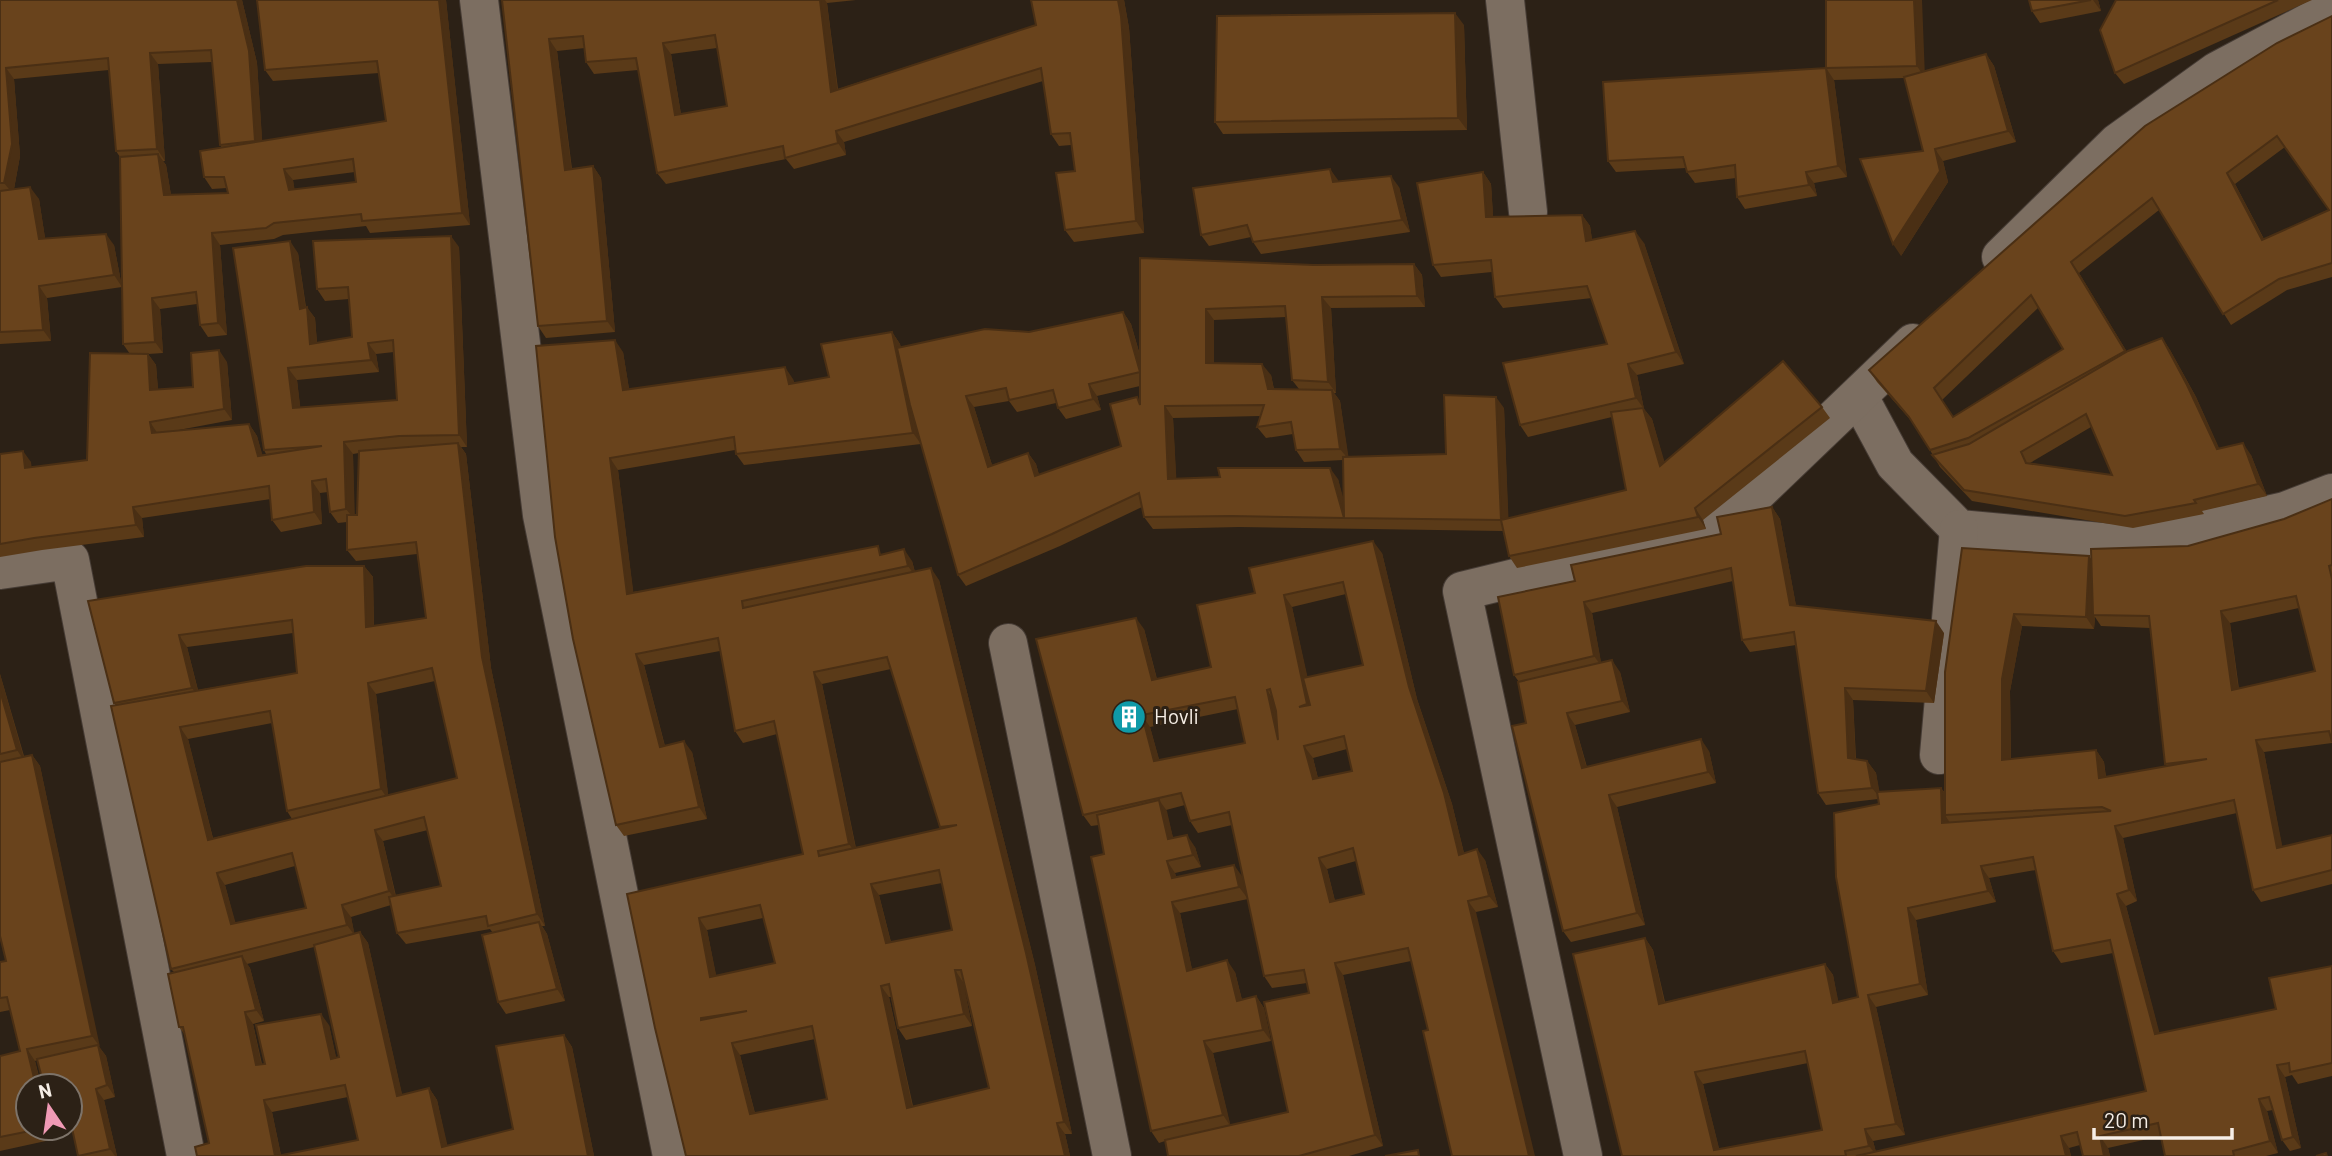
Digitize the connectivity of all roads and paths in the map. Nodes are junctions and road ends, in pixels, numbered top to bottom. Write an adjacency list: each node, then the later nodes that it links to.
1 (479, 0): 14 (street)
2 (1505, 0): 4 (street)
3 (2332, 10): 5 (street)
4 (1528, 212)
5 (1978, 280)
6 (1938, 319): 7 (street)
7 (1859, 397): 9 (street); 16 (street)
8 (2332, 493): 9 (street)
9 (1959, 529): 12 (street)
10 (0, 570): 13 (street)
11 (1008, 643): 15 (street)
12 (1938, 755)
13 (186, 1156)
14 (672, 1156)
15 (1112, 1156)
16 (1583, 1156)

